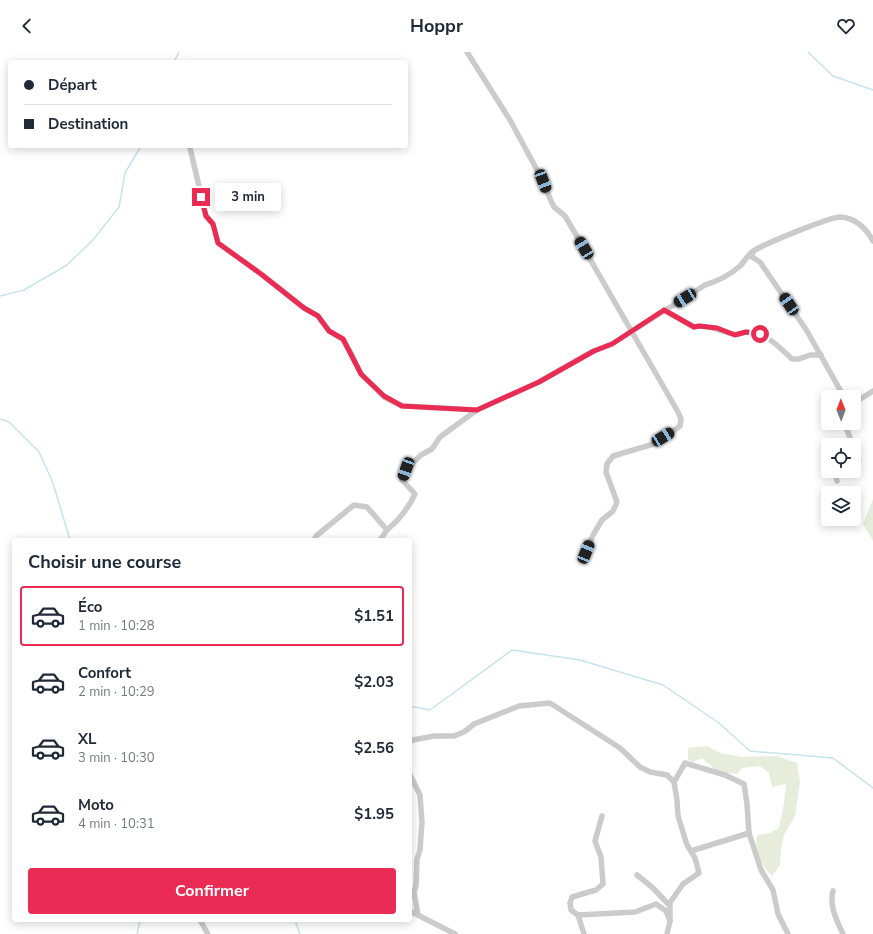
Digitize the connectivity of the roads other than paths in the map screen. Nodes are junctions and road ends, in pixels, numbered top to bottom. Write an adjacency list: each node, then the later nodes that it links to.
1 (467, 52): 6 (street)
2 (190, 148): 11 (street)
3 (873, 241): 4 (street)
4 (753, 252): 5 (street); 7 (street)
5 (664, 310): 6 (street); 7 (street)
6 (631, 330): 11 (street); 17 (street)
7 (821, 355): 8 (street)
8 (840, 390)
9 (873, 391): 10 (street)
10 (861, 399)
11 (477, 410): 14 (street)
12 (836, 478): 13 (street)
13 (837, 481)
14 (387, 530): 15 (street); 16 (street)
15 (315, 538)
16 (381, 538)
17 (586, 552)
18 (412, 741): 20 (street)
19 (412, 779): 28 (street)
20 (674, 782): 22 (street); 23 (street)
21 (602, 816): 29 (street)
22 (749, 833): 23 (street); 36 (street)
23 (691, 851): 26 (street)
24 (637, 875): 26 (street)
25 (833, 891): 37 (street)
26 (669, 904): 30 (street)
27 (412, 912): 28 (street)
28 (418, 915): 33 (street)
29 (578, 915): 30 (street); 34 (street)
30 (670, 921): 35 (street)
31 (201, 922): 32 (street)
32 (208, 934)
33 (455, 934)
34 (584, 934)
35 (667, 934)
36 (788, 934)
37 (843, 934)

